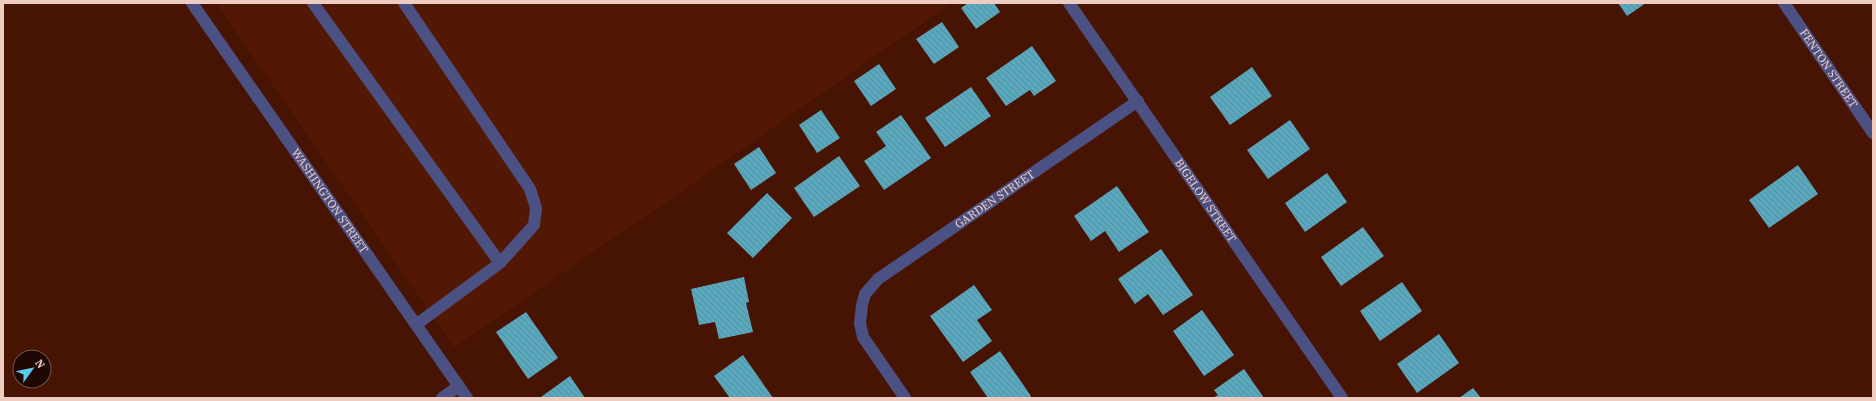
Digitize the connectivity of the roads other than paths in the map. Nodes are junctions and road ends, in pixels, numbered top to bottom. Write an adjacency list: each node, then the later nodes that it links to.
1 (192, 3): 9 (street, WASHINGTON STREET)
2 (313, 3): 8 (street)
3 (404, 3): 8 (street)
4 (1069, 3): 6 (street, BIGELOW STREET)
5 (1784, 3): 7 (street, FENTON STREET)
6 (1138, 101): 13 (street, GARDEN STREET); 14 (street, BIGELOW STREET)
7 (1873, 133)
8 (500, 263): 9 (street)
9 (417, 324): 10 (street, WASHINGTON STREET)
10 (459, 386): 11 (street); 12 (street, WASHINGTON STREET)
11 (442, 398)
12 (467, 398)
13 (905, 398)
14 (1342, 398)

